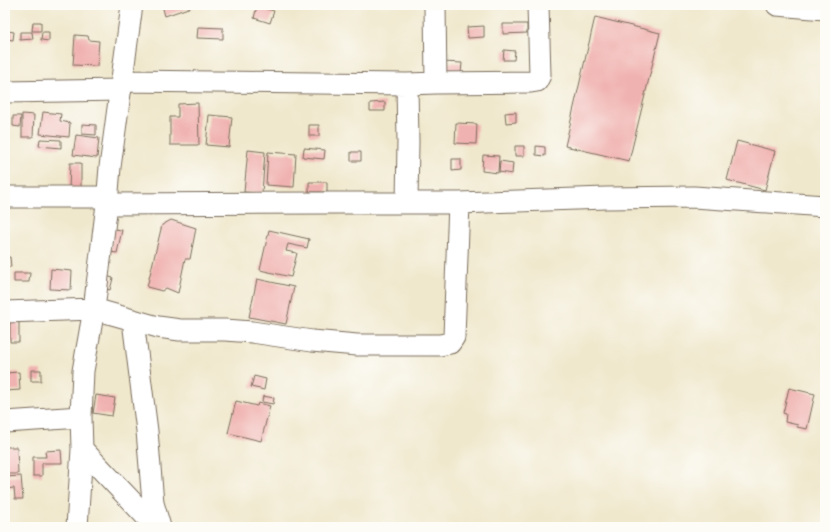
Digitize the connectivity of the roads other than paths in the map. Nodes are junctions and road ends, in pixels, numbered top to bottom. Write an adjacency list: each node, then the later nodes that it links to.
1 (132, 5): 8 (street)
2 (435, 5): 6 (street)
3 (538, 5): 6 (street)
4 (777, 5): 5 (street)
5 (825, 9)
6 (436, 83): 7 (street)
7 (407, 84): 8 (street); 12 (street)
8 (121, 86): 9 (street); 11 (street)
9 (5, 92)
10 (5, 197): 11 (street)
11 (107, 201): 12 (street); 15 (street)
12 (407, 203): 13 (street)
13 (460, 203): 14 (street); 17 (street)
14 (825, 206)
15 (94, 309): 16 (street); 17 (street); 18 (street)
16 (5, 312)
17 (133, 321): 23 (street)
18 (81, 416): 19 (street); 20 (street)
19 (5, 422)
20 (82, 449): 21 (street); 22 (street)
21 (77, 527)
22 (156, 527)
23 (160, 527)

